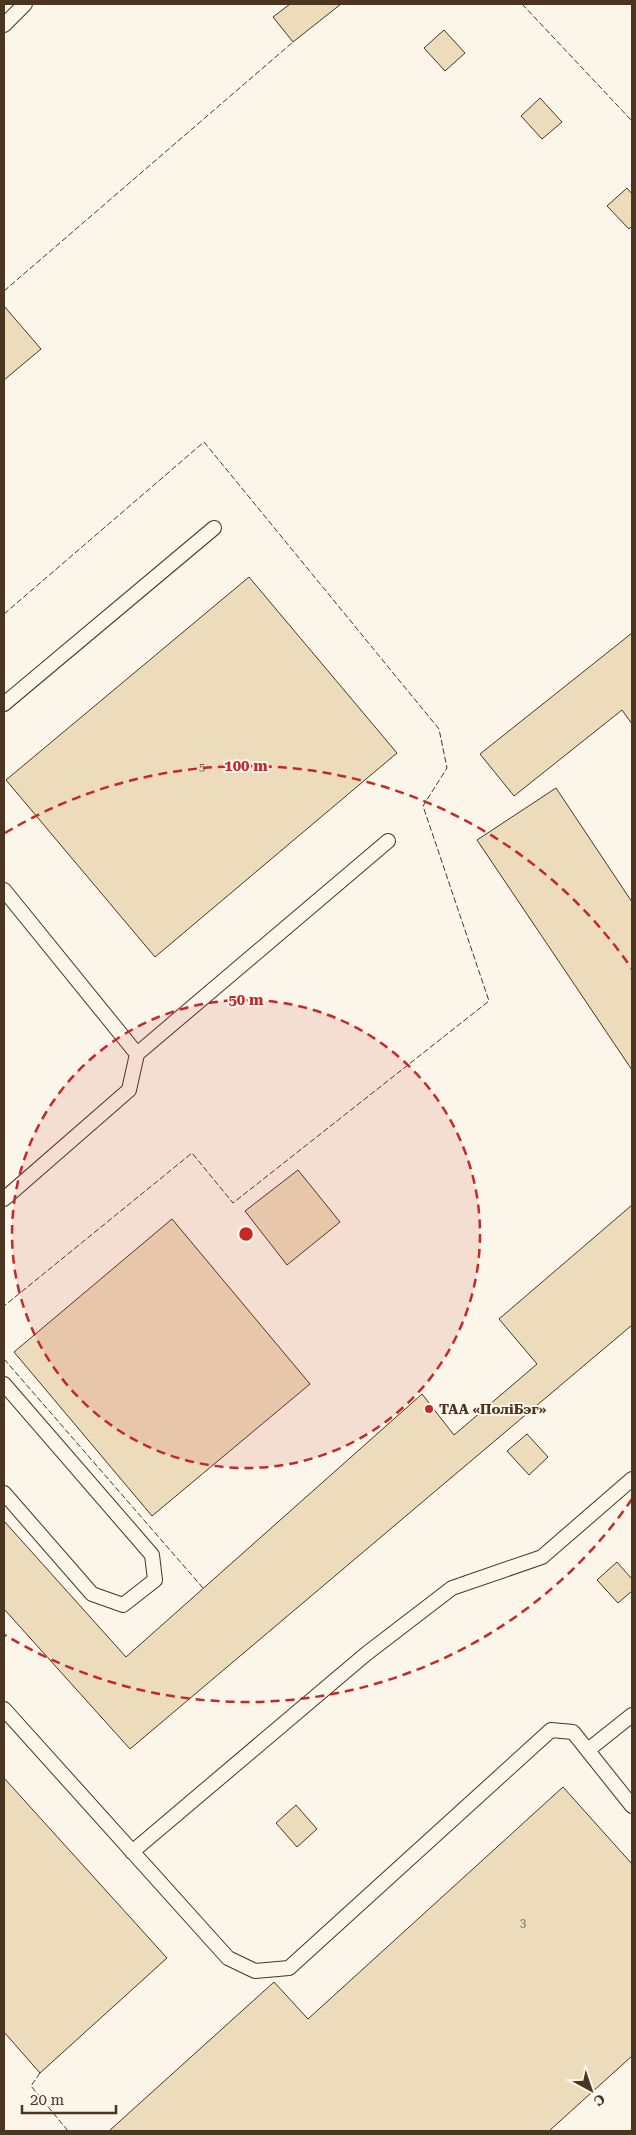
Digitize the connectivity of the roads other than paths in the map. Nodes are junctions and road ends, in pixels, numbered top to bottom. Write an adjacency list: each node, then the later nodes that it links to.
1 (25, 4): 2 (lane)
2 (4, 25)
3 (214, 528): 4 (lane)
4 (4, 704)
5 (388, 841): 7 (lane)
6 (4, 890): 7 (lane)
7 (137, 1054): 8 (lane)
8 (4, 1199)
9 (4, 1384): 11 (lane)
10 (632, 1479): 16 (lane)
11 (4, 1493)
12 (4, 1709): 16 (lane)
13 (632, 1715): 14 (lane)
14 (588, 1750): 15 (lane); 16 (lane)
15 (632, 1806)
16 (132, 1852)

